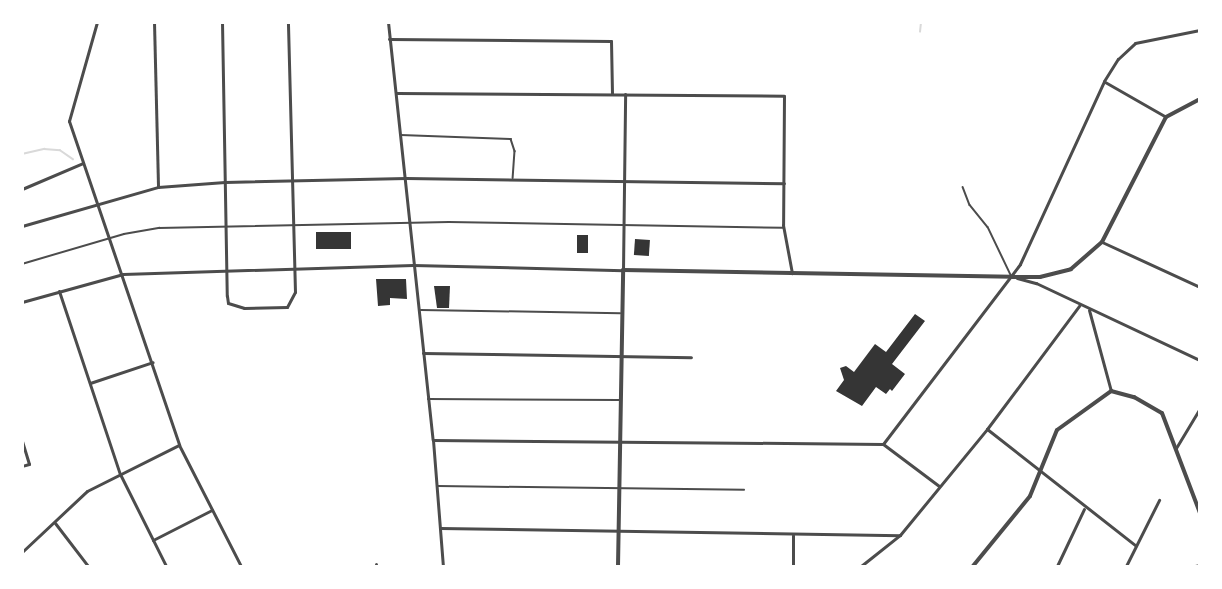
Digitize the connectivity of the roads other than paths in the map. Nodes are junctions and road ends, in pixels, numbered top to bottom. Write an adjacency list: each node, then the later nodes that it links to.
1 (97, 22): 15 (street)
2 (154, 22): 22 (street)
3 (222, 22): 19 (street)
4 (288, 22): 20 (street)
5 (387, 22): 7 (street)
6 (1200, 30): 8 (street)
7 (389, 39): 9 (street); 10 (street)
8 (1104, 81): 13 (street); 41 (street)
9 (397, 93): 10 (street); 14 (street)
10 (612, 93): 11 (street)
11 (625, 94): 18 (street); 21 (street)
12 (1200, 99): 13 (street)
13 (1166, 117): 33 (street)
14 (401, 135): 16 (street); 17 (lane)
15 (83, 163): 24 (street); 25 (street)
16 (406, 178): 17 (street); 20 (street); 26 (street)
17 (513, 179): 18 (street)
18 (623, 180): 21 (street); 30 (street)
19 (225, 182): 20 (street); 22 (street); 29 (street)
20 (293, 182): 27 (street)
21 (784, 183): 31 (street)
22 (159, 187): 25 (street)
23 (963, 187): 41 (lane)
24 (22, 189)
25 (99, 203): 28 (street); 32 (street)
26 (410, 223): 27 (lane); 30 (lane); 35 (street)
27 (292, 225): 29 (lane); 36 (street)
28 (22, 226)
29 (225, 226): 32 (lane); 37 (street)
30 (623, 226): 31 (lane); 38 (street)
31 (784, 228): 40 (street)
32 (111, 237): 34 (lane); 39 (street)
33 (1102, 242): 41 (street); 42 (street)
34 (22, 264)
35 (413, 265): 36 (street); 38 (street); 46 (street)
36 (292, 268): 37 (street); 37 (street)
37 (226, 270): 39 (street)
38 (623, 270): 40 (street); 48 (street)
39 (123, 274): 43 (street); 53 (street)
40 (793, 275): 41 (street)
41 (1012, 277): 45 (street); 63 (street)
42 (1200, 287)
43 (59, 291): 44 (street); 54 (street)
44 (22, 302)
45 (1079, 306): 47 (street); 59 (street)
46 (418, 310): 48 (lane); 49 (street)
47 (1089, 310): 52 (street); 55 (street)
48 (621, 313): 50 (street)
49 (423, 353): 50 (street); 56 (street)
50 (621, 356): 51 (street); 57 (street)
51 (691, 357)
52 (1200, 360)
53 (153, 362): 54 (street); 64 (street)
54 (90, 383): 68 (street)
55 (1111, 392): 65 (street); 67 (street)
56 (428, 399): 57 (lane); 60 (street)
57 (620, 400): 62 (street)
58 (1200, 408): 65 (street)
59 (987, 429): 67 (street); 70 (street)
60 (433, 440): 62 (street); 69 (street)
61 (22, 441): 66 (street)
62 (619, 443): 63 (street); 71 (street)
63 (883, 444): 70 (street)
64 (179, 445): 68 (street); 75 (street)
65 (1175, 450): 76 (street)
66 (22, 466)
67 (1043, 470): 74 (street); 93 (street)
68 (120, 474): 77 (street); 82 (street)
69 (437, 486): 71 (lane); 78 (street)
70 (939, 486): 81 (street)
71 (619, 488): 72 (lane); 79 (street)
72 (744, 490)
73 (1159, 500): 83 (street)
74 (1084, 509): 83 (street); 94 (street)
75 (212, 510): 82 (street); 88 (street)
76 (1200, 513)
77 (55, 523): 84 (street); 86 (street)
78 (440, 528): 79 (street); 89 (street)
79 (619, 532): 80 (street); 90 (street)
80 (793, 535): 81 (street); 91 (street)
81 (900, 535): 92 (street)
82 (153, 540): 87 (street)
83 (1136, 546): 95 (street)
84 (22, 552)
85 (1200, 565): 96 (street)
86 (88, 567)
87 (166, 567)
88 (241, 567)
89 (443, 567)
90 (618, 567)
91 (793, 567)
92 (861, 567)
93 (973, 567)
94 (1057, 567)
95 (1126, 567)
96 (1195, 567)

